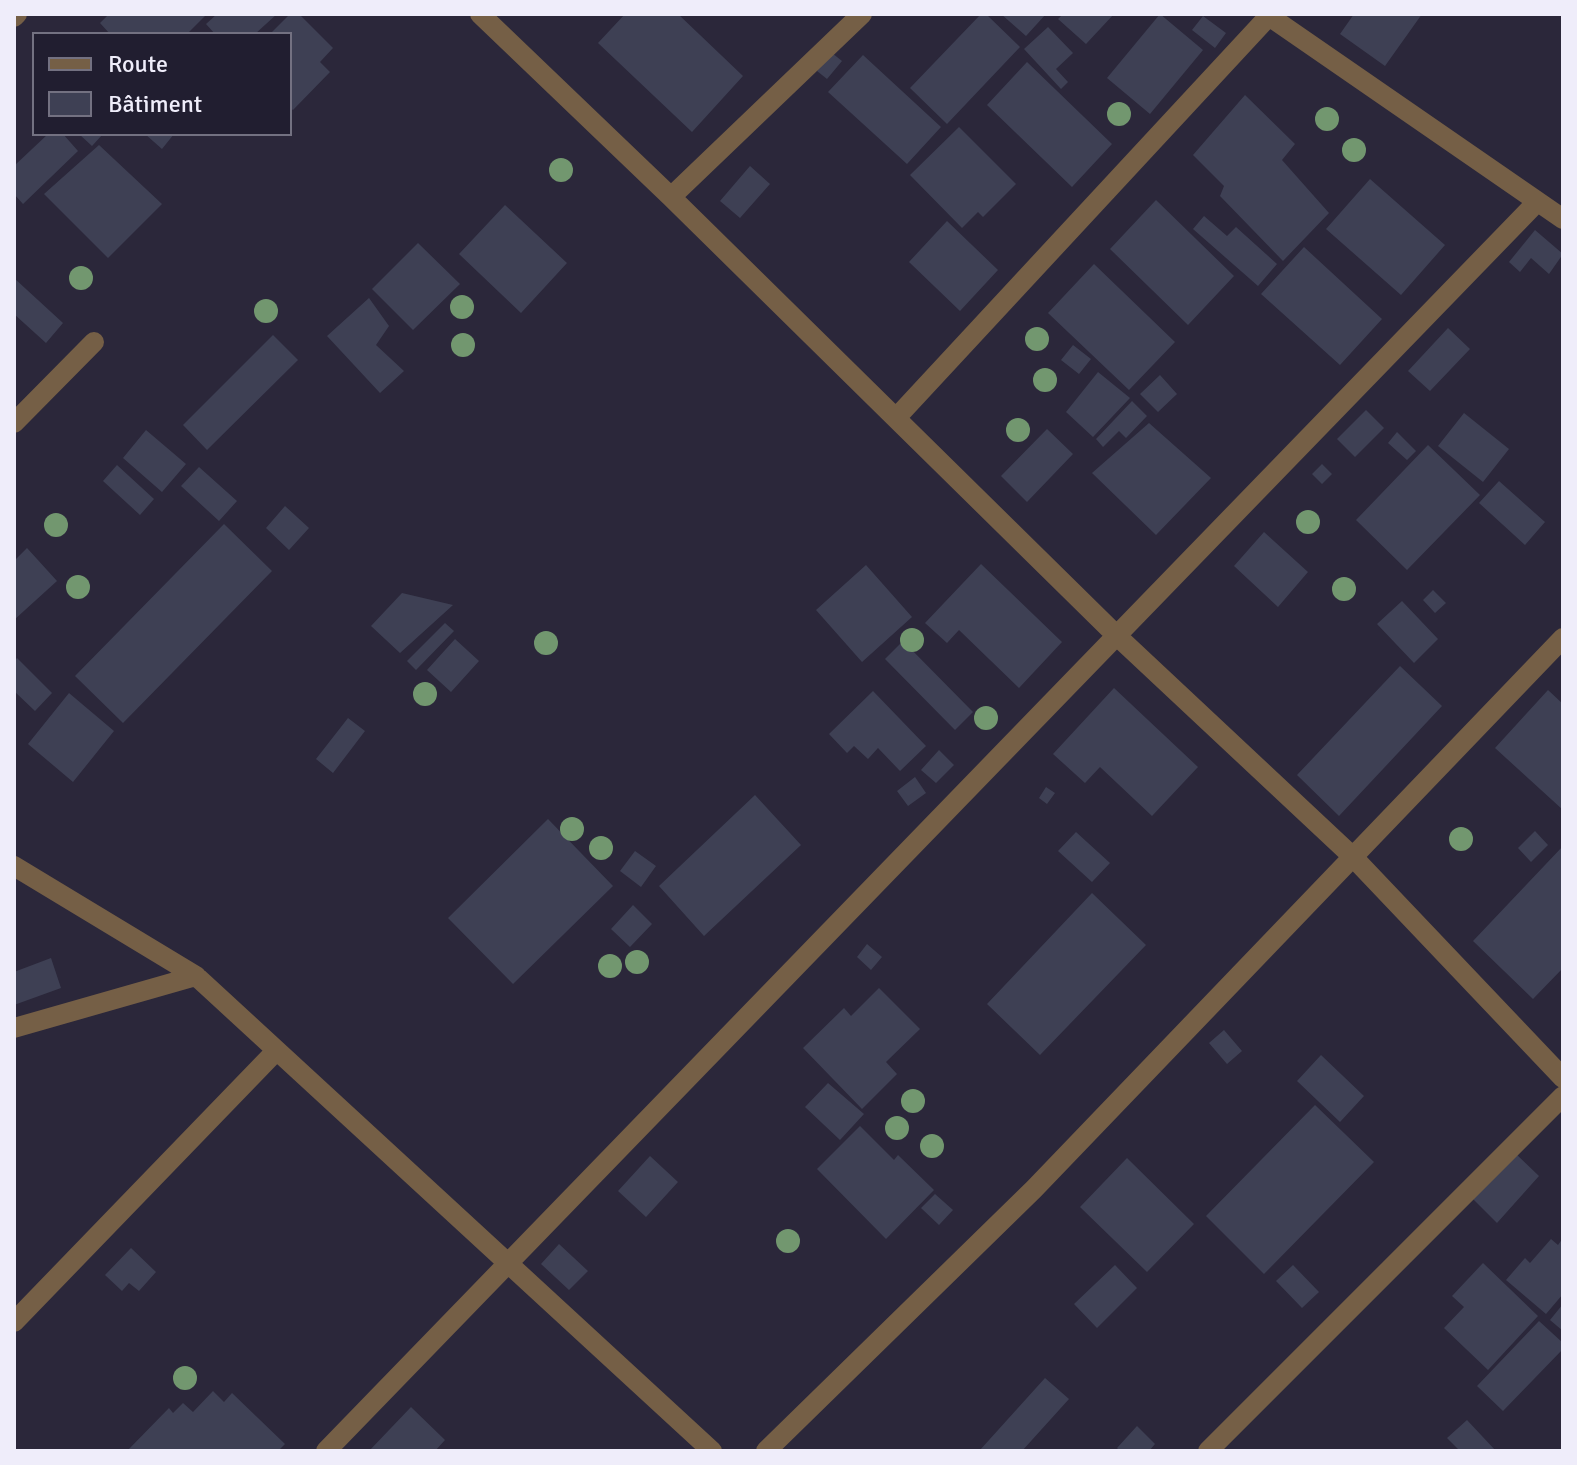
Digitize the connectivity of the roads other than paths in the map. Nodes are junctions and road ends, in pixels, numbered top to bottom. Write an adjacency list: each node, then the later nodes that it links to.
1 (480, 14): 4 (street)
2 (862, 14): 4 (street)
3 (1267, 15): 5 (street); 8 (street)
4 (671, 197): 8 (street)
5 (1537, 202): 6 (street); 10 (street)
6 (1563, 219)
7 (94, 342): 9 (street)
8 (896, 418): 10 (street)
9 (14, 423)
10 (1116, 635): 12 (street); 19 (street)
11 (1563, 638): 12 (street)
12 (1352, 856): 17 (street); 23 (street)
13 (14, 866): 14 (street)
14 (196, 976): 15 (street); 16 (street)
15 (14, 1028)
16 (276, 1051): 19 (street); 20 (street)
17 (1563, 1078)
18 (1563, 1096): 24 (street)
19 (507, 1264): 21 (street); 22 (street)
20 (14, 1322)
21 (326, 1451)
22 (712, 1451)
23 (766, 1451)
24 (1208, 1451)

